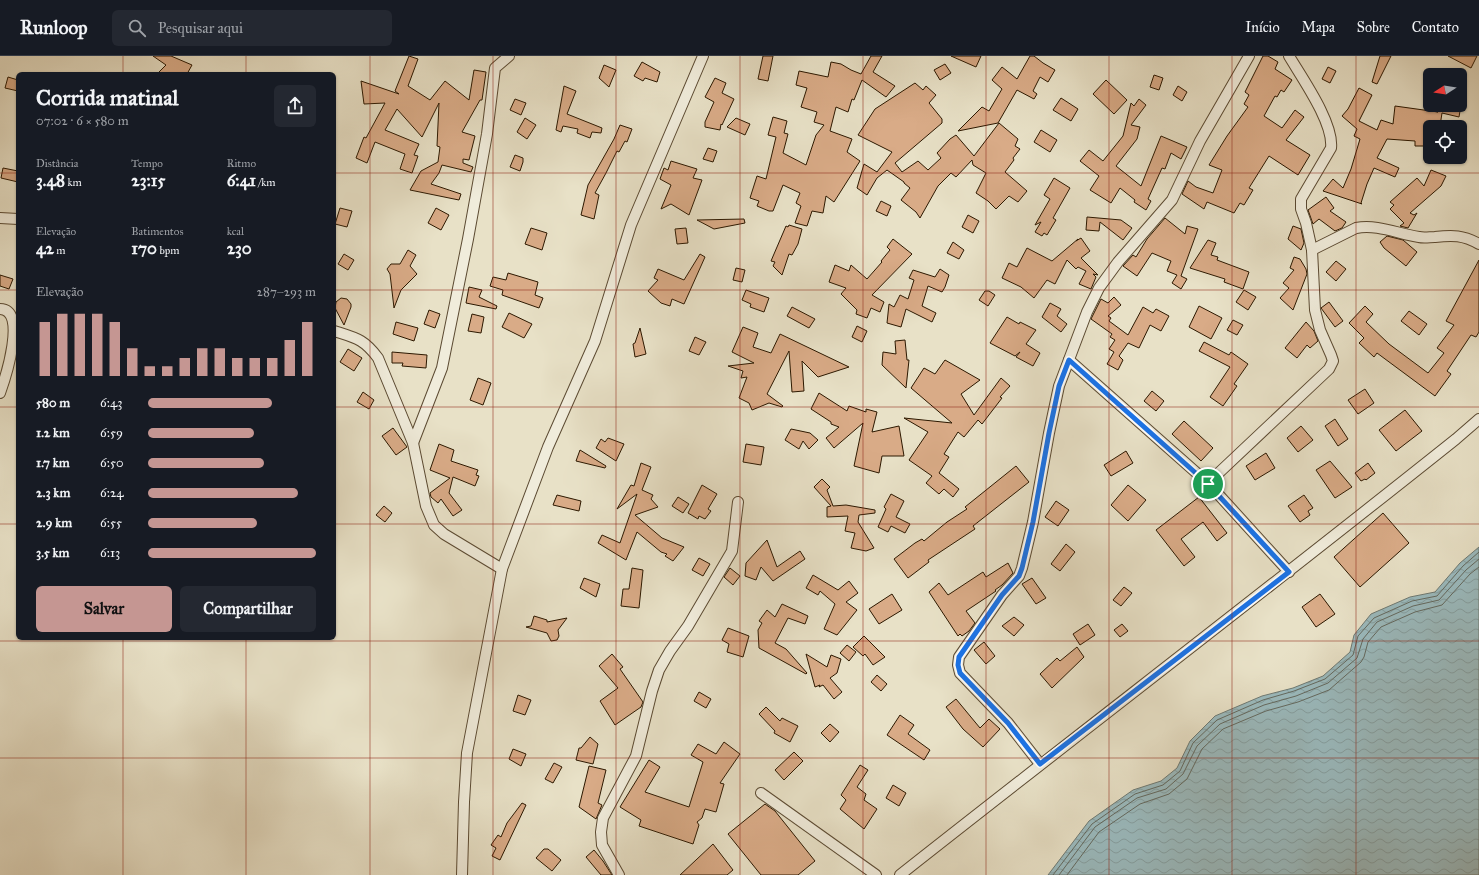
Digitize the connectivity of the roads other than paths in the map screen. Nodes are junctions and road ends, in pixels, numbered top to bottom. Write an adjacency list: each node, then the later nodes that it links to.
1 (494, 56): 6 (street)
2 (509, 56): 6 (street)
3 (703, 56): 19 (street)
4 (1249, 56): 13 (street)
5 (1289, 56): 10 (street)
6 (495, 68): 16 (street)
7 (0, 218): 8 (street)
8 (16, 219)
9 (1479, 244): 10 (street)
10 (1312, 250): 17 (street)
11 (0, 309): 14 (street)
12 (336, 332): 16 (street)
13 (1069, 360): 17 (street); 21 (street)
14 (0, 393)
15 (1479, 419): 20 (street)
16 (413, 443): 19 (street)
17 (1208, 484): 20 (street)
18 (738, 502): 24 (street)
19 (502, 569): 23 (street)
20 (1289, 572): 21 (street)
21 (1040, 764): 26 (street)
22 (761, 793): 25 (street)
23 (462, 875)
24 (619, 875)
25 (876, 875)
26 (900, 875)

